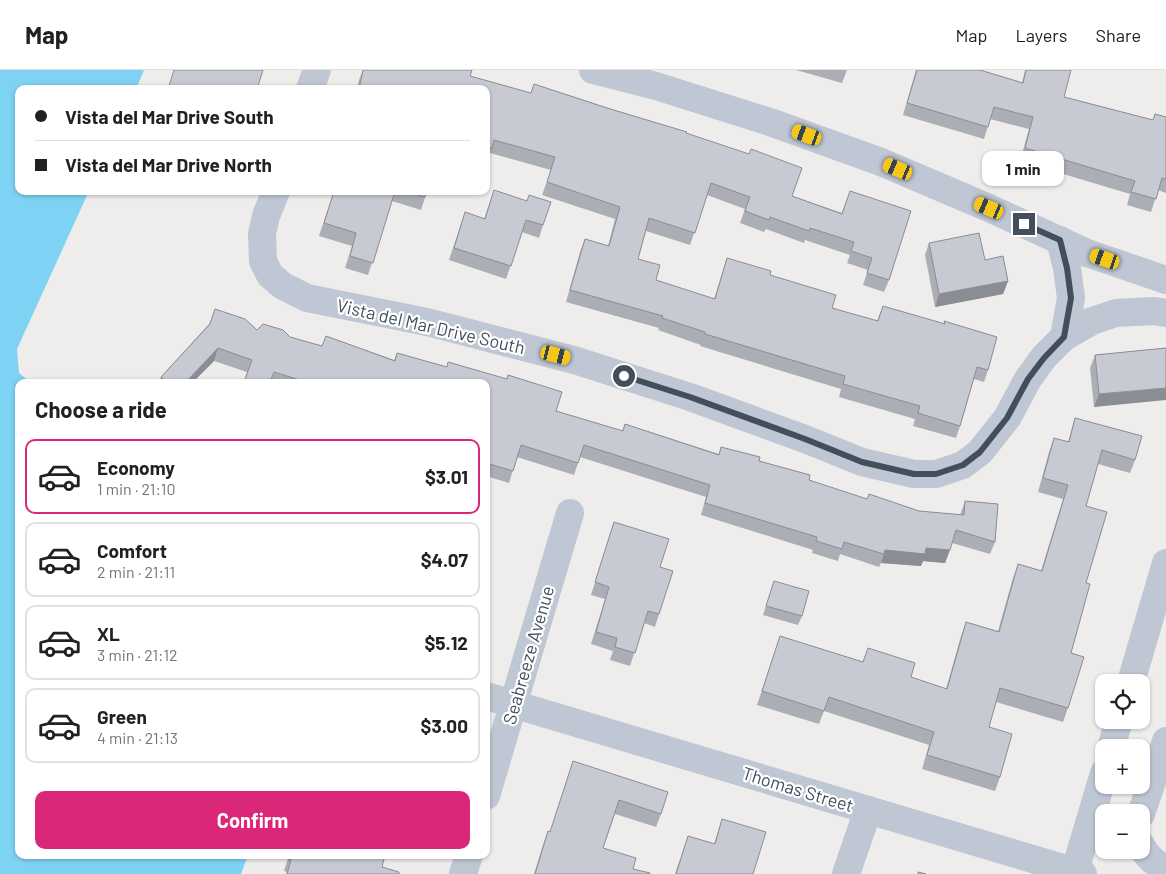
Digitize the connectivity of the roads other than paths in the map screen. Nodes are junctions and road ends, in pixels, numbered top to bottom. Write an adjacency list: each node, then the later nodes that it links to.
1 (593, 70): 3 (street)
2 (274, 195): 6 (street, Vista del Mar Drive South)
3 (1060, 240): 4 (street); 6 (street)
4 (1166, 280)
5 (1166, 313): 6 (street, Vista del Mar Drive South)
6 (1064, 337)
7 (570, 513): 11 (street, Seabreeze Avenue)
8 (1166, 563): 9 (street)
9 (1133, 674)
10 (490, 697): 11 (street, Thomas Street)
11 (513, 704): 14 (street, Seabreeze Avenue); 16 (street, Thomas Street)
12 (1166, 741): 13 (street)
13 (1150, 772)
14 (490, 782)
15 (1098, 794): 20 (street)
16 (868, 810): 20 (street, Thomas Street); 22 (street)
17 (1150, 858): 19 (street)
18 (468, 859): 21 (street)
19 (1166, 868)
20 (1077, 873)
21 (463, 874)
22 (846, 874)

